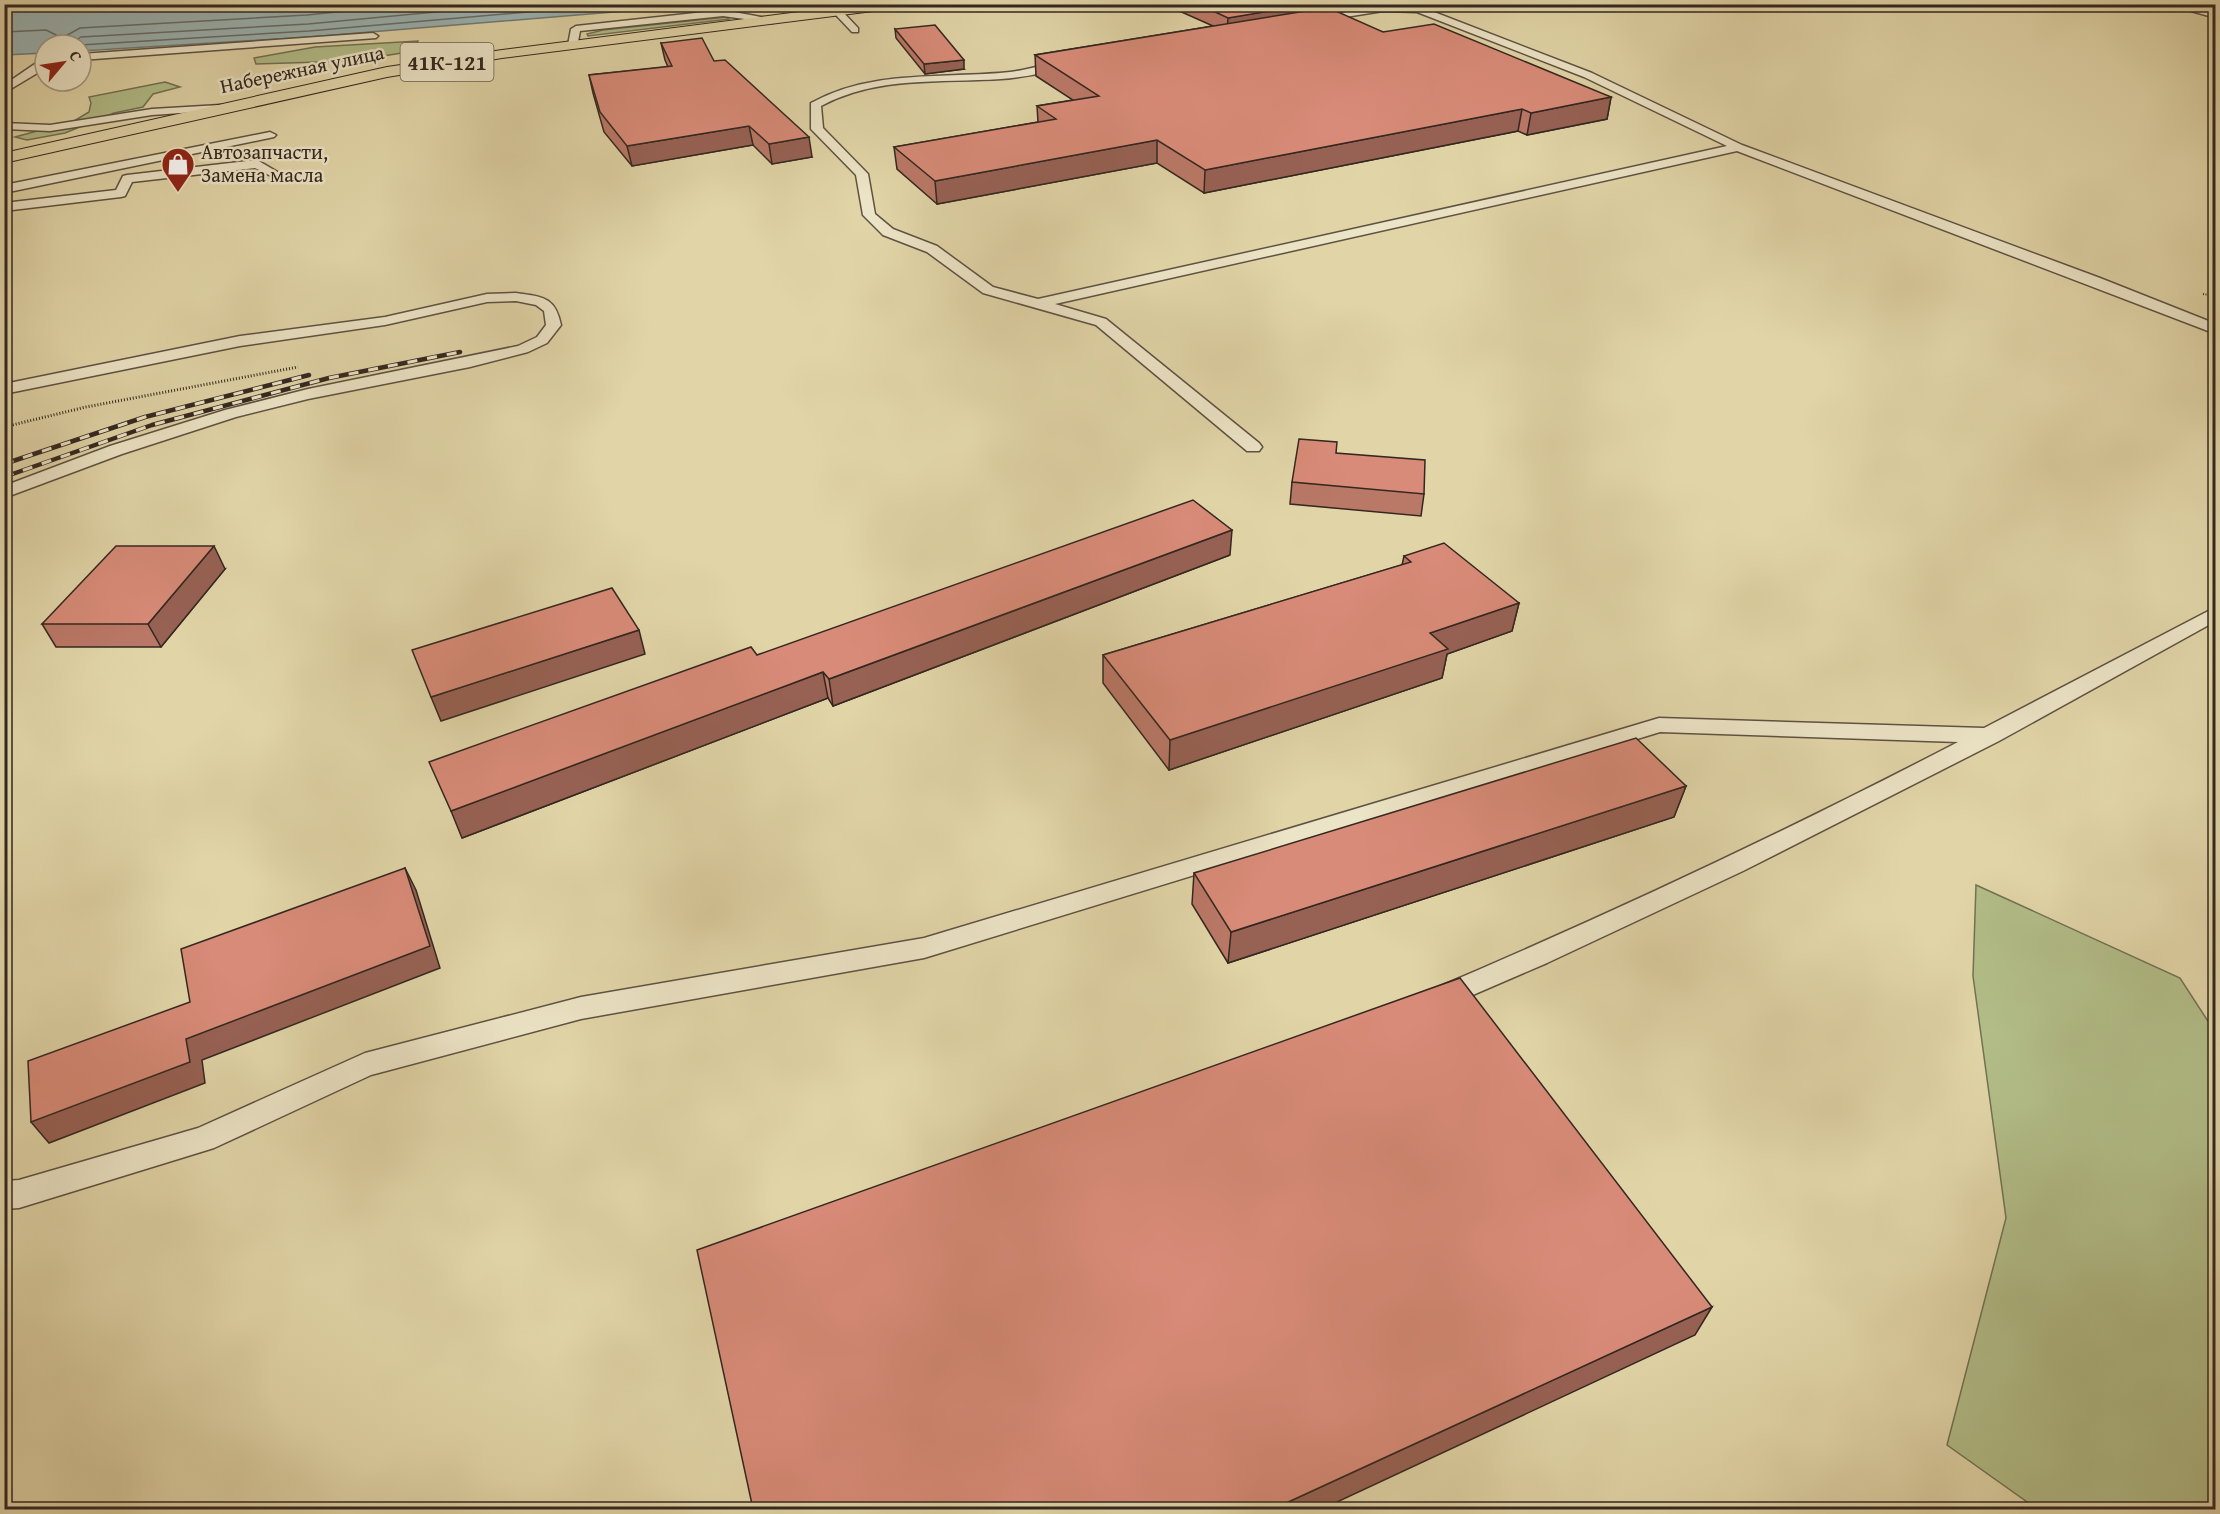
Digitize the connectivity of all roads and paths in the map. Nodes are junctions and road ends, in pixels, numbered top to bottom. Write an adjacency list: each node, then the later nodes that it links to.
1 (897, 4): 3 (main road, Набережная улица / 41К-121)
2 (2170, 4): 4 (lane)
3 (838, 12): 6 (lane); 12 (main road, Набережная улица / 41К-121)
4 (2216, 15)
5 (1304, 25): 15 (lane)
6 (855, 30)
7 (373, 36): 8 (lane)
8 (93, 56)
9 (1084, 63): 20 (lane)
10 (33, 71): 11 (lane)
11 (4, 90)
12 (220, 108): 13 (lane); 16 (main road, Набережная улица / 41К-121)
13 (4, 126)
14 (270, 135): 18 (lane)
15 (1738, 147): 20 (lane); 21 (lane)
16 (4, 158)
17 (275, 174): 19 (lane)
18 (4, 189)
19 (4, 207)
20 (1039, 304): 25 (lane)
21 (2216, 330)
22 (306, 365): 24 (path)
23 (4, 389): 26 (lane)
24 (4, 427)
25 (1253, 447)
26 (4, 493)
27 (2216, 613): 28 (lane)
28 (1991, 736): 29 (lane); 30 (lane)
29 (1414, 1009)
30 (4, 1195)

